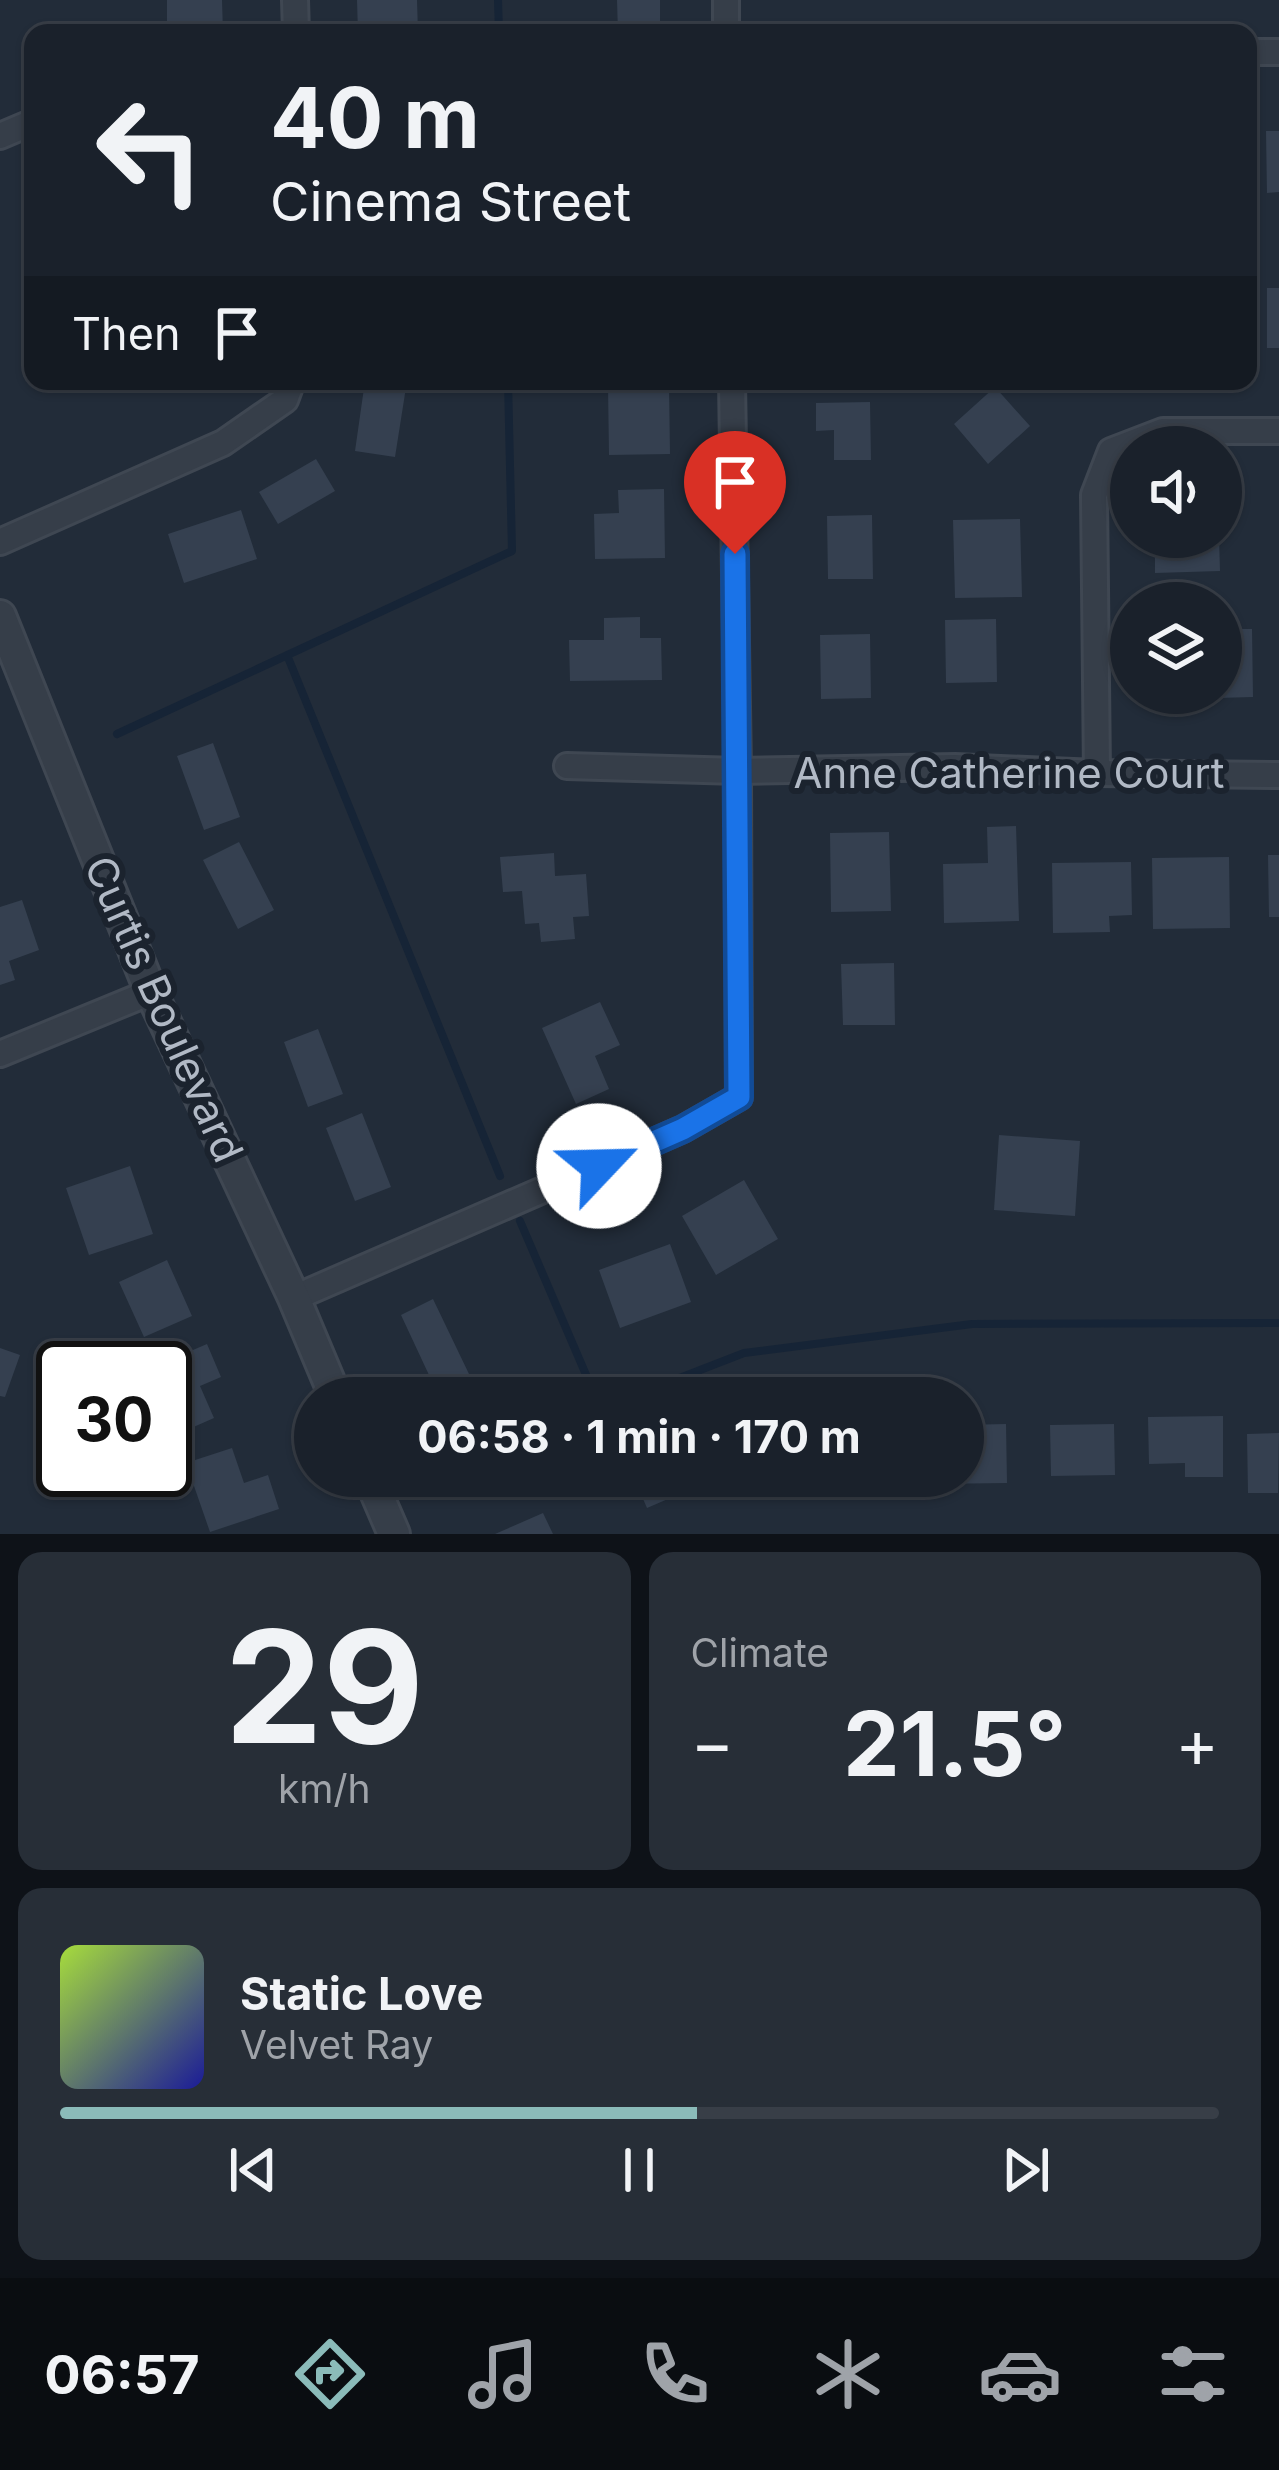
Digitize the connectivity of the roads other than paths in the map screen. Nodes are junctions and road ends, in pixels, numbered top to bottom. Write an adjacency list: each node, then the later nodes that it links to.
1 (289, 390): 4 (street)
2 (732, 390): 7 (street)
3 (1279, 431): 8 (street)
4 (0, 542)
5 (0, 616): 10 (street, Curtis Boulevard)
6 (567, 766): 7 (street, Anne Catherine Court)
7 (738, 771): 8 (street, Anne Catherine Court); 12 (street)
8 (1097, 773): 9 (street, Anne Catherine Court)
9 (1279, 775)
10 (151, 992): 11 (street); 12 (street, Curtis Boulevard)
11 (0, 1054)
12 (294, 1298): 13 (street, Curtis Boulevard)
13 (327, 1377)
14 (378, 1497): 15 (street)
15 (394, 1534)

